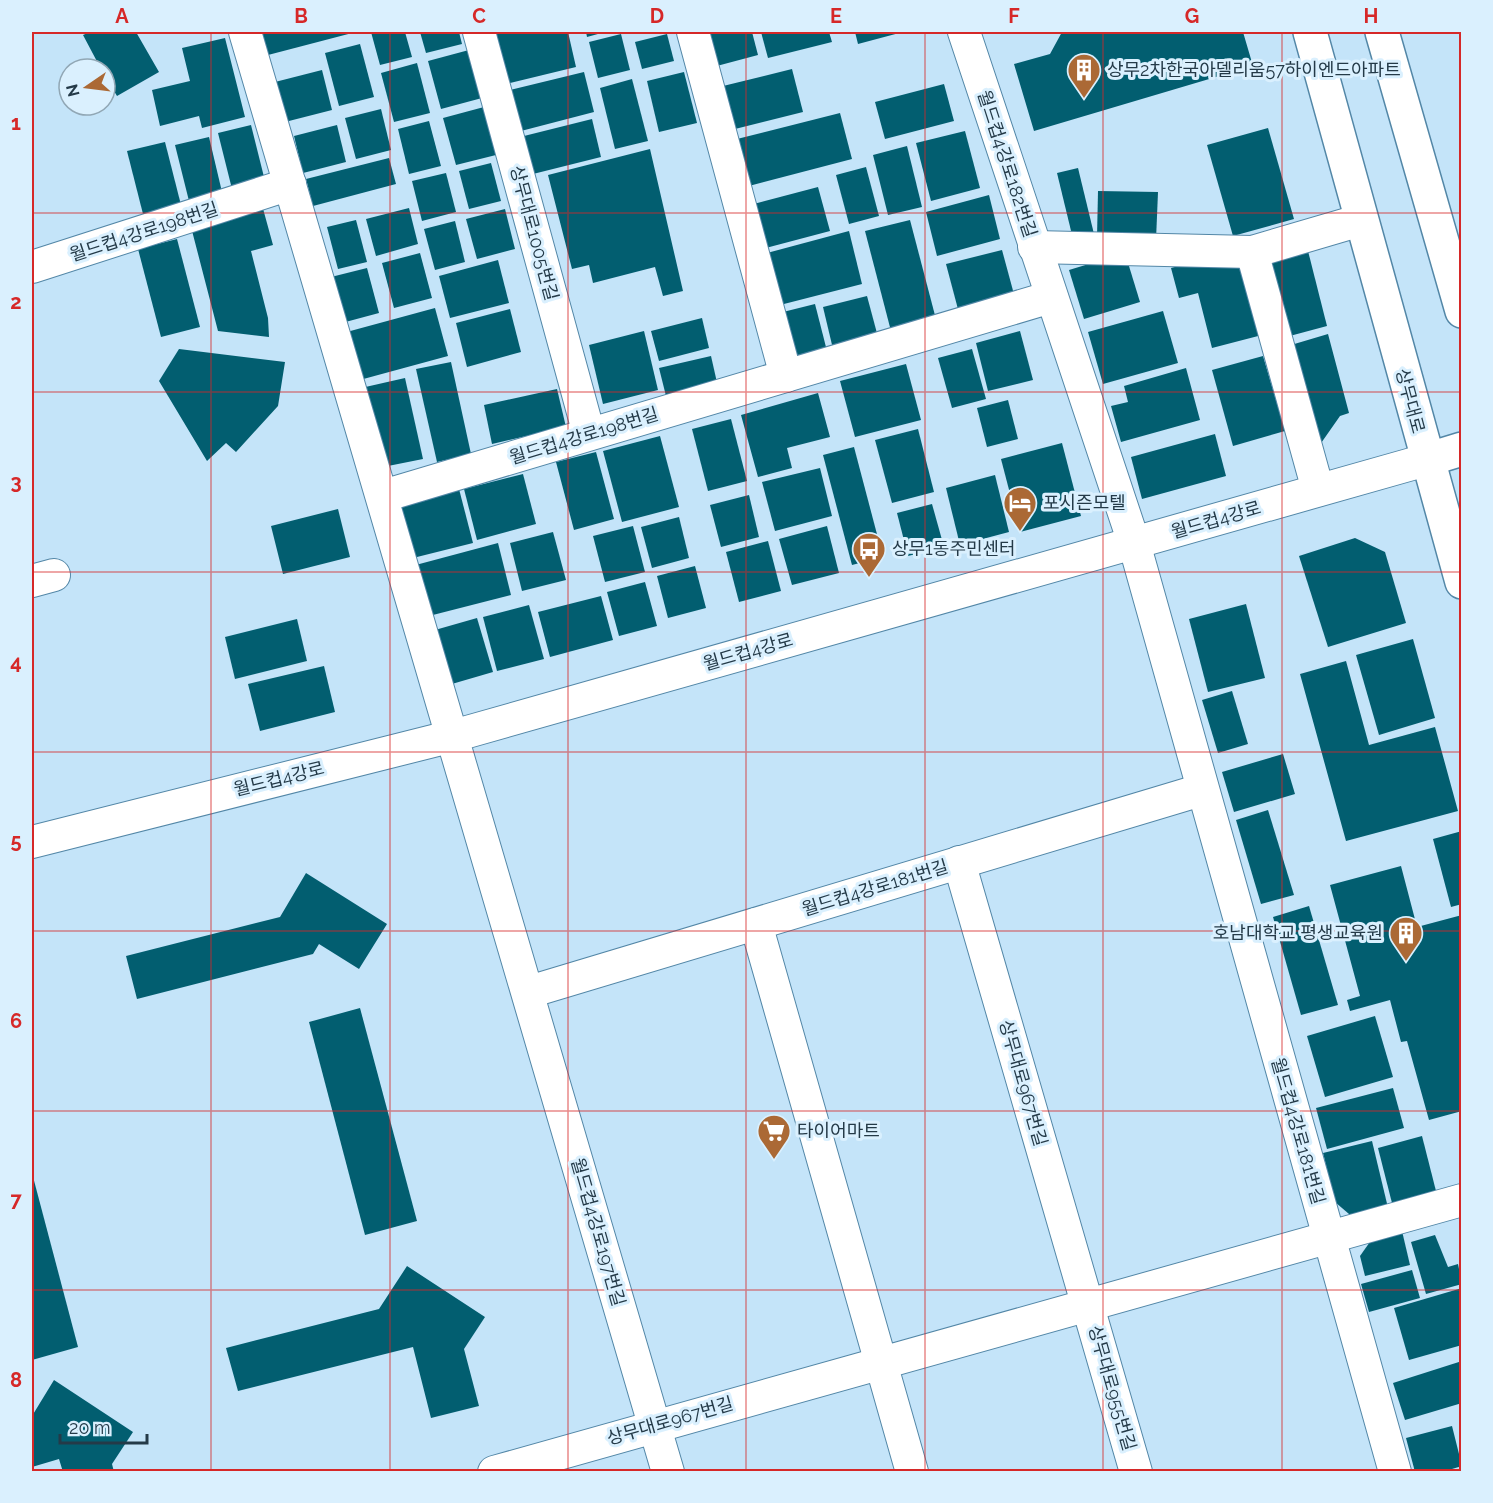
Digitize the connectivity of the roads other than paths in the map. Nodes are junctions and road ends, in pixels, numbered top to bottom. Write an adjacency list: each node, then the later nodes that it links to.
1 (245, 32): 7 (street)
2 (479, 32): 15 (street, 상무대로1005번길)
3 (693, 32): 14 (street)
4 (964, 32): 9 (street, 월드컵4강로182번길)
5 (1310, 32): 8 (main road, 상무대로)
6 (1382, 32): 13 (main road)
7 (290, 184): 11 (street, 월드컵4강로198번길); 19 (street)
8 (1361, 220): 10 (street); 17 (main road, 상무대로)
9 (1034, 247): 10 (street); 12 (street, 월드컵4강로182번길)
10 (1252, 252): 18 (street)
11 (32, 267)
12 (1051, 297): 14 (street); 20 (street, 월드컵4강로182번길)
13 (1461, 311)
14 (786, 376): 15 (street, 월드컵4강로198번길)
15 (589, 435): 19 (street, 월드컵4강로198번길)
16 (1461, 449): 17 (main road, 월드컵4강로)
17 (1426, 460): 18 (street, 월드컵4강로); 21 (main road, 상무대로)
18 (1318, 490): 20 (street, 월드컵4강로)
19 (383, 496): 22 (street)
20 (1134, 543): 22 (street, 월드컵4강로); 23 (street, 월드컵4강로181번길)
21 (1461, 582)
22 (453, 736): 24 (street, 월드컵4강로); 27 (street, 월드컵4강로197번길)
23 (1202, 790): 25 (street, 월드컵4강로181번길); 29 (street, 월드컵4강로181번길)
24 (32, 842)
25 (959, 862): 26 (street, 월드컵4강로181번길); 30 (street, 상무대로967번길)
26 (756, 924): 27 (street); 31 (street)
27 (529, 992): 32 (street, 월드컵4강로197번길)
28 (1461, 1200): 29 (street, 상무대로967번길)
29 (1328, 1237): 30 (street, 상무대로967번길); 37 (street, 월드컵4강로181번길)
30 (1088, 1304): 31 (street, 상무대로967번길); 36 (street, 상무대로955번길)
31 (881, 1362): 32 (street, 상무대로967번길); 35 (street)
32 (654, 1425): 33 (street, 상무대로967번길); 34 (street, 월드컵4강로197번길)
33 (494, 1472)
34 (668, 1472)
35 (912, 1472)
36 (1136, 1472)
37 (1395, 1472)

